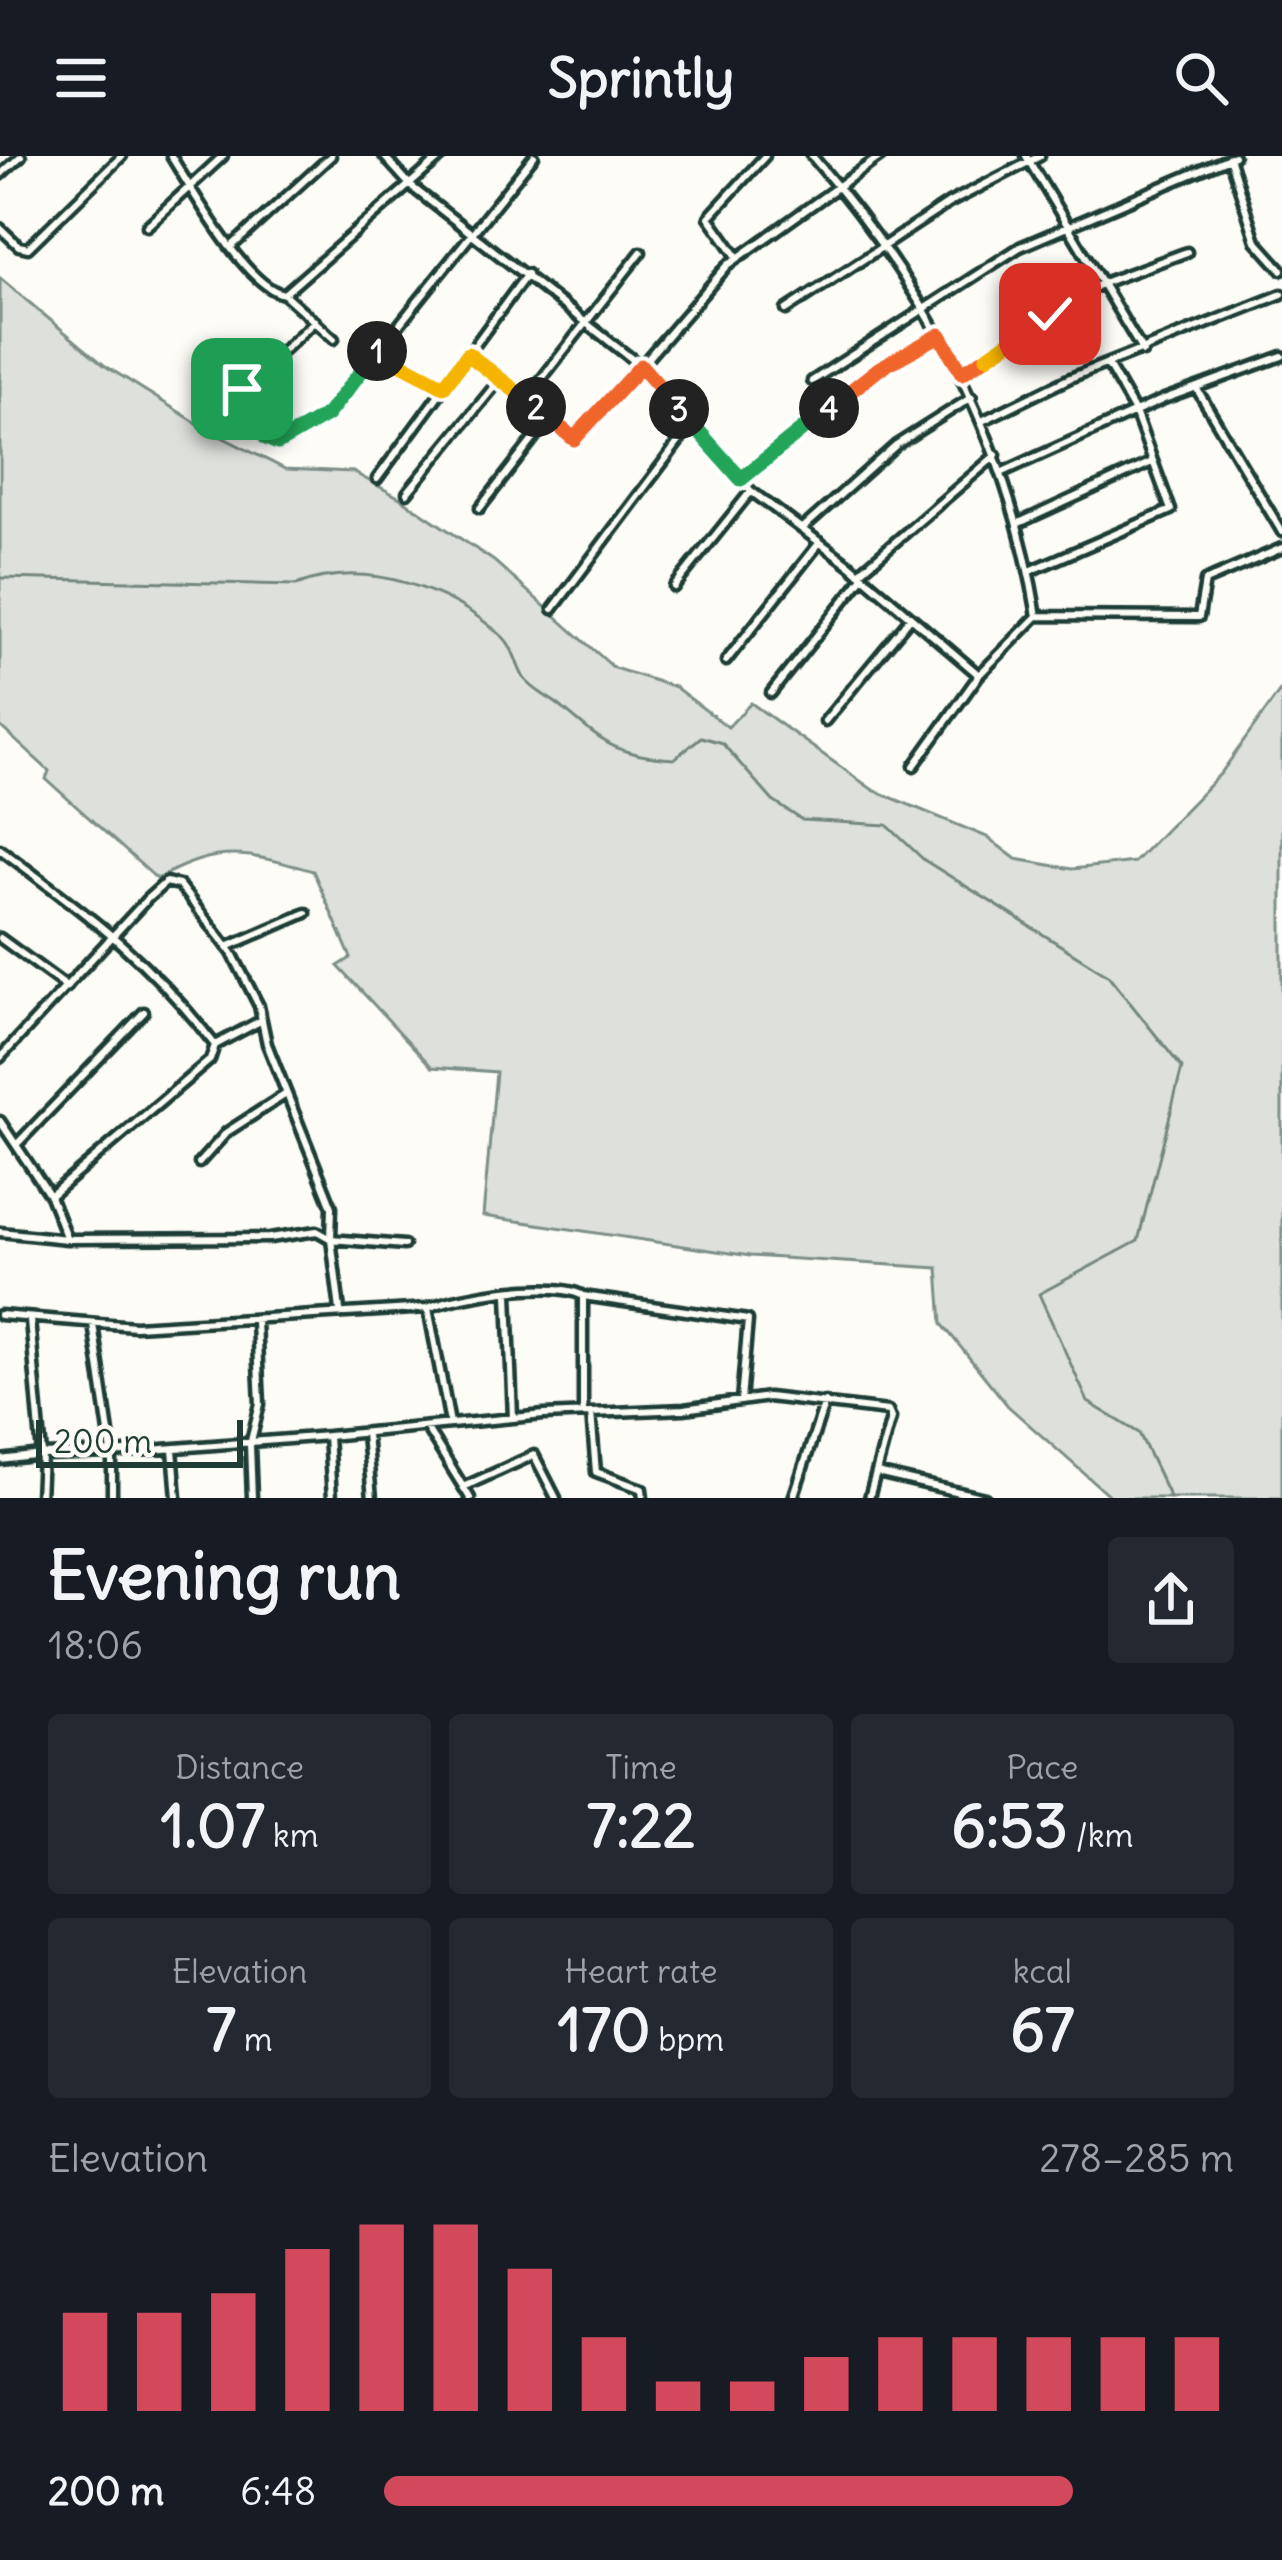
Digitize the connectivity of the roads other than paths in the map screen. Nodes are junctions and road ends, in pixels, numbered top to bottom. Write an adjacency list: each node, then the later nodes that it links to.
1 (21, 156): 15 (street)
2 (122, 156): 21 (street)
3 (171, 156): 17 (street)
4 (223, 156): 17 (street)
5 (331, 156): 24 (street)
6 (384, 156): 18 (street)
7 (442, 156): 18 (street)
8 (535, 156): 22 (street)
9 (765, 156): 27 (street)
10 (812, 156): 16 (street)
11 (881, 156): 16 (street)
12 (1040, 156): 14 (street)
13 (1231, 156): 19 (street); 28 (street)
14 (1026, 159): 19 (street); 23 (street)
15 (0, 175)
16 (836, 184): 23 (street); 27 (street)
17 (189, 187): 20 (street); 24 (street)
18 (412, 187): 22 (street); 31 (street)
19 (1067, 224): 30 (street); 33 (street)
20 (147, 226)
21 (0, 228)
22 (473, 234): 29 (street); 39 (street)
23 (883, 245): 33 (street); 34 (street)
24 (231, 247): 31 (street)
25 (641, 252): 35 (street)
26 (1187, 252): 30 (street)
27 (738, 258): 44 (street)
28 (1282, 270)
29 (527, 274): 35 (street); 41 (street)
30 (1100, 284): 40 (street); 45 (street)
31 (284, 294): 36 (street)
32 (1282, 294): 40 (street)
33 (925, 308): 37 (street); 47 (street)
34 (787, 310)
35 (585, 320): 44 (street); 52 (street)
36 (315, 321): 38 (street); 49 (street)
37 (940, 335): 45 (street); 62 (street)
38 (334, 339)
39 (380, 348): 48 (street); 49 (street)
40 (1143, 352): 43 (street)
41 (468, 354): 46 (street); 48 (street)
42 (1282, 356): 50 (street)
43 (1108, 365): 53 (street); 55 (street)
44 (641, 366): 54 (street); 57 (street)
45 (962, 373): 51 (street)
46 (502, 377): 52 (street); 64 (street)
47 (812, 381)
48 (444, 386): 61 (street)
49 (242, 389): 56 (street)
50 (1197, 390): 53 (street); 68 (street)
51 (972, 398): 55 (street); 67 (street)
52 (526, 399): 54 (street)
53 (1135, 412): 59 (street); 60 (street)
54 (549, 419): 65 (street)
55 (983, 420): 58 (street)
56 (206, 422)
57 (692, 424): 62 (street); 74 (street)
58 (996, 455): 60 (street); 72 (street)
59 (1152, 462): 66 (street); 71 (street)
60 (1004, 472): 66 (street)
61 (377, 479)
62 (741, 479): 63 (street)
63 (751, 491): 67 (street); 73 (street)
64 (407, 493)
65 (480, 508)
66 (1018, 523): 71 (street)
67 (802, 528): 69 (street)
68 (1282, 532)
69 (820, 542): 72 (street); 77 (street)
70 (1282, 548): 75 (street)
71 (1030, 571): 75 (street)
72 (861, 575): 76 (street); 79 (street)
73 (674, 587)
74 (553, 609)
75 (1037, 616): 78 (street)
76 (911, 617): 78 (street); 80 (street)
77 (726, 661)
78 (979, 676): 81 (street)
79 (771, 692)
80 (825, 721)
81 (914, 766)
82 (0, 849): 84 (street)
83 (307, 914): 86 (street)
84 (114, 933): 86 (street); 87 (street); 90 (street)
85 (0, 938): 87 (street)
86 (227, 946): 89 (street)
87 (67, 987): 91 (street)
88 (144, 1012): 94 (street)
89 (262, 1020): 90 (street); 92 (street)
90 (215, 1045): 96 (street)
91 (0, 1058)
92 (286, 1094): 95 (street); 98 (street)
93 (0, 1121): 94 (street)
94 (18, 1143): 96 (street)
95 (199, 1163)
96 (50, 1196): 99 (street)
97 (0, 1232): 99 (street)
98 (331, 1238): 99 (street); 100 (street); 104 (street)
99 (67, 1239)
100 (404, 1245)
101 (508, 1294): 102 (street); 103 (street); 112 (street)
102 (583, 1296): 109 (street); 111 (street)
103 (428, 1308): 104 (street); 113 (street)
104 (340, 1310): 107 (street)
105 (0, 1315): 106 (street)
106 (30, 1320): 108 (street); 120 (street)
107 (256, 1322): 108 (street); 117 (street)
108 (93, 1324): 119 (street)
109 (741, 1402): 110 (street); 111 (street)
110 (825, 1402): 122 (street); 133 (street)
111 (587, 1413): 112 (street); 132 (street)
112 (513, 1418): 113 (street)
113 (450, 1423): 114 (street)
114 (426, 1427): 115 (street); 123 (street)
115 (366, 1434): 116 (street); 129 (street)
116 (328, 1436): 117 (street); 128 (street)
117 (250, 1445): 118 (street); 127 (street)
118 (173, 1449): 119 (street); 126 (street)
119 (112, 1453): 120 (street); 125 (street)
120 (42, 1455): 121 (street); 124 (street)
121 (0, 1460)
122 (877, 1473): 134 (street); 135 (street)
123 (463, 1487): 130 (street); 131 (street)
124 (40, 1498)
125 (112, 1498)
126 (177, 1498)
127 (252, 1498)
128 (332, 1498)
129 (372, 1498)
130 (470, 1498)
131 (556, 1498)
132 (643, 1498)
133 (793, 1498)
134 (869, 1498)
135 (985, 1498)

